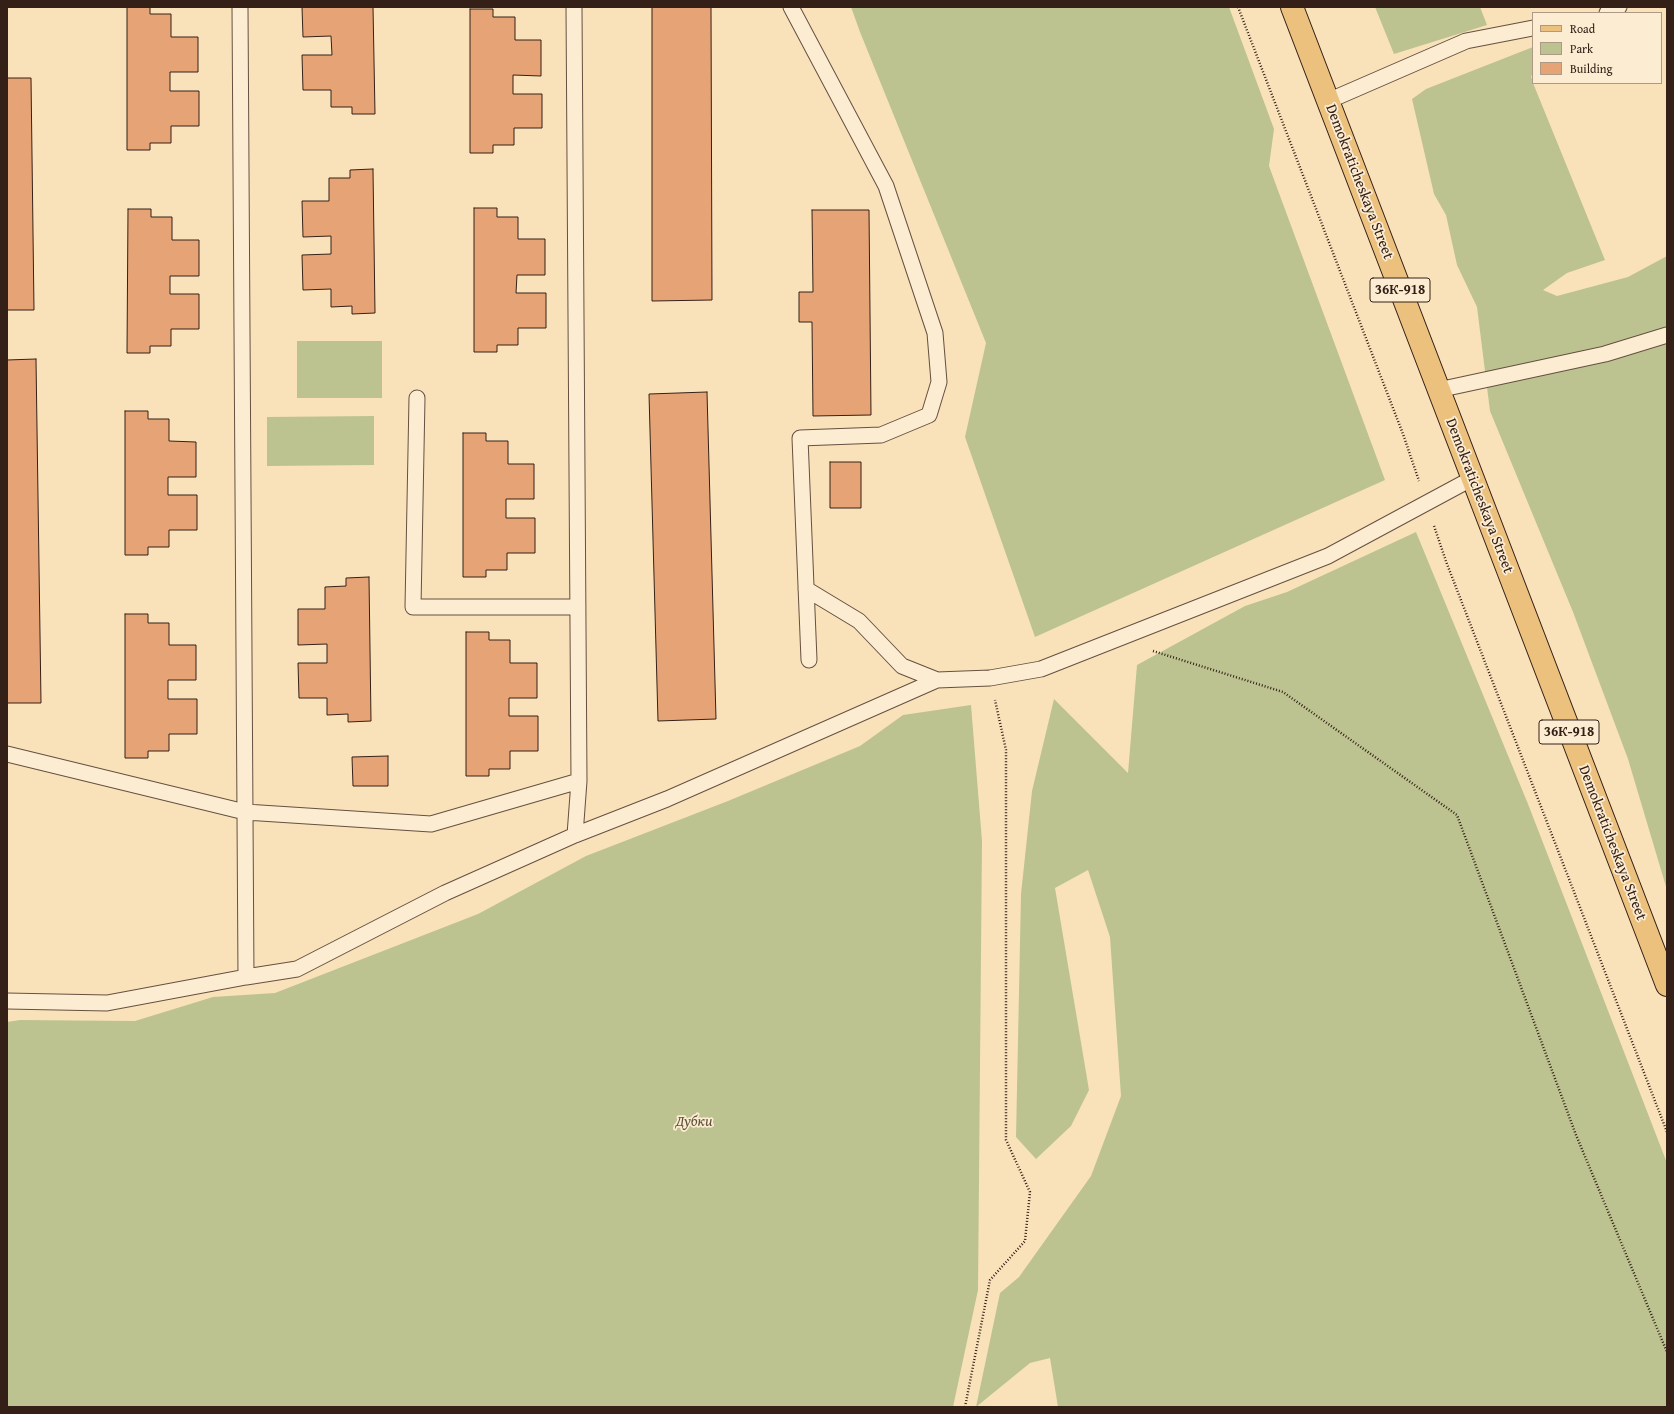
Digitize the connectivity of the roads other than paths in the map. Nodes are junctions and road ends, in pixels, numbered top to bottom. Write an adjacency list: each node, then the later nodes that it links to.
1 (240, 7): 19 (lane)
2 (574, 7): 14 (lane)
3 (791, 7): 13 (lane)
4 (1292, 7): 8 (main road, Demokraticheskaya Street / 36К-918)
5 (1619, 7): 6 (lane)
6 (1609, 12)
7 (1532, 28): 8 (lane)
8 (1328, 101): 10 (main road, Demokraticheskaya Street / 36К-918)
9 (1667, 335): 10 (lane)
10 (1438, 390): 12 (main road, Demokraticheskaya Street / 36К-918)
11 (417, 398): 14 (lane)
12 (1473, 478): 16 (lane); 22 (main road, Demokraticheskaya Street / 36К-918)
13 (806, 589): 15 (lane); 16 (lane)
14 (578, 607): 18 (lane)
15 (809, 660)
16 (937, 680): 20 (lane)
17 (7, 754): 19 (lane)
18 (579, 781): 19 (lane); 20 (lane)
19 (245, 812): 21 (lane)
20 (575, 834): 21 (lane)
21 (246, 977): 23 (lane)
22 (1667, 985)
23 (7, 1001)

